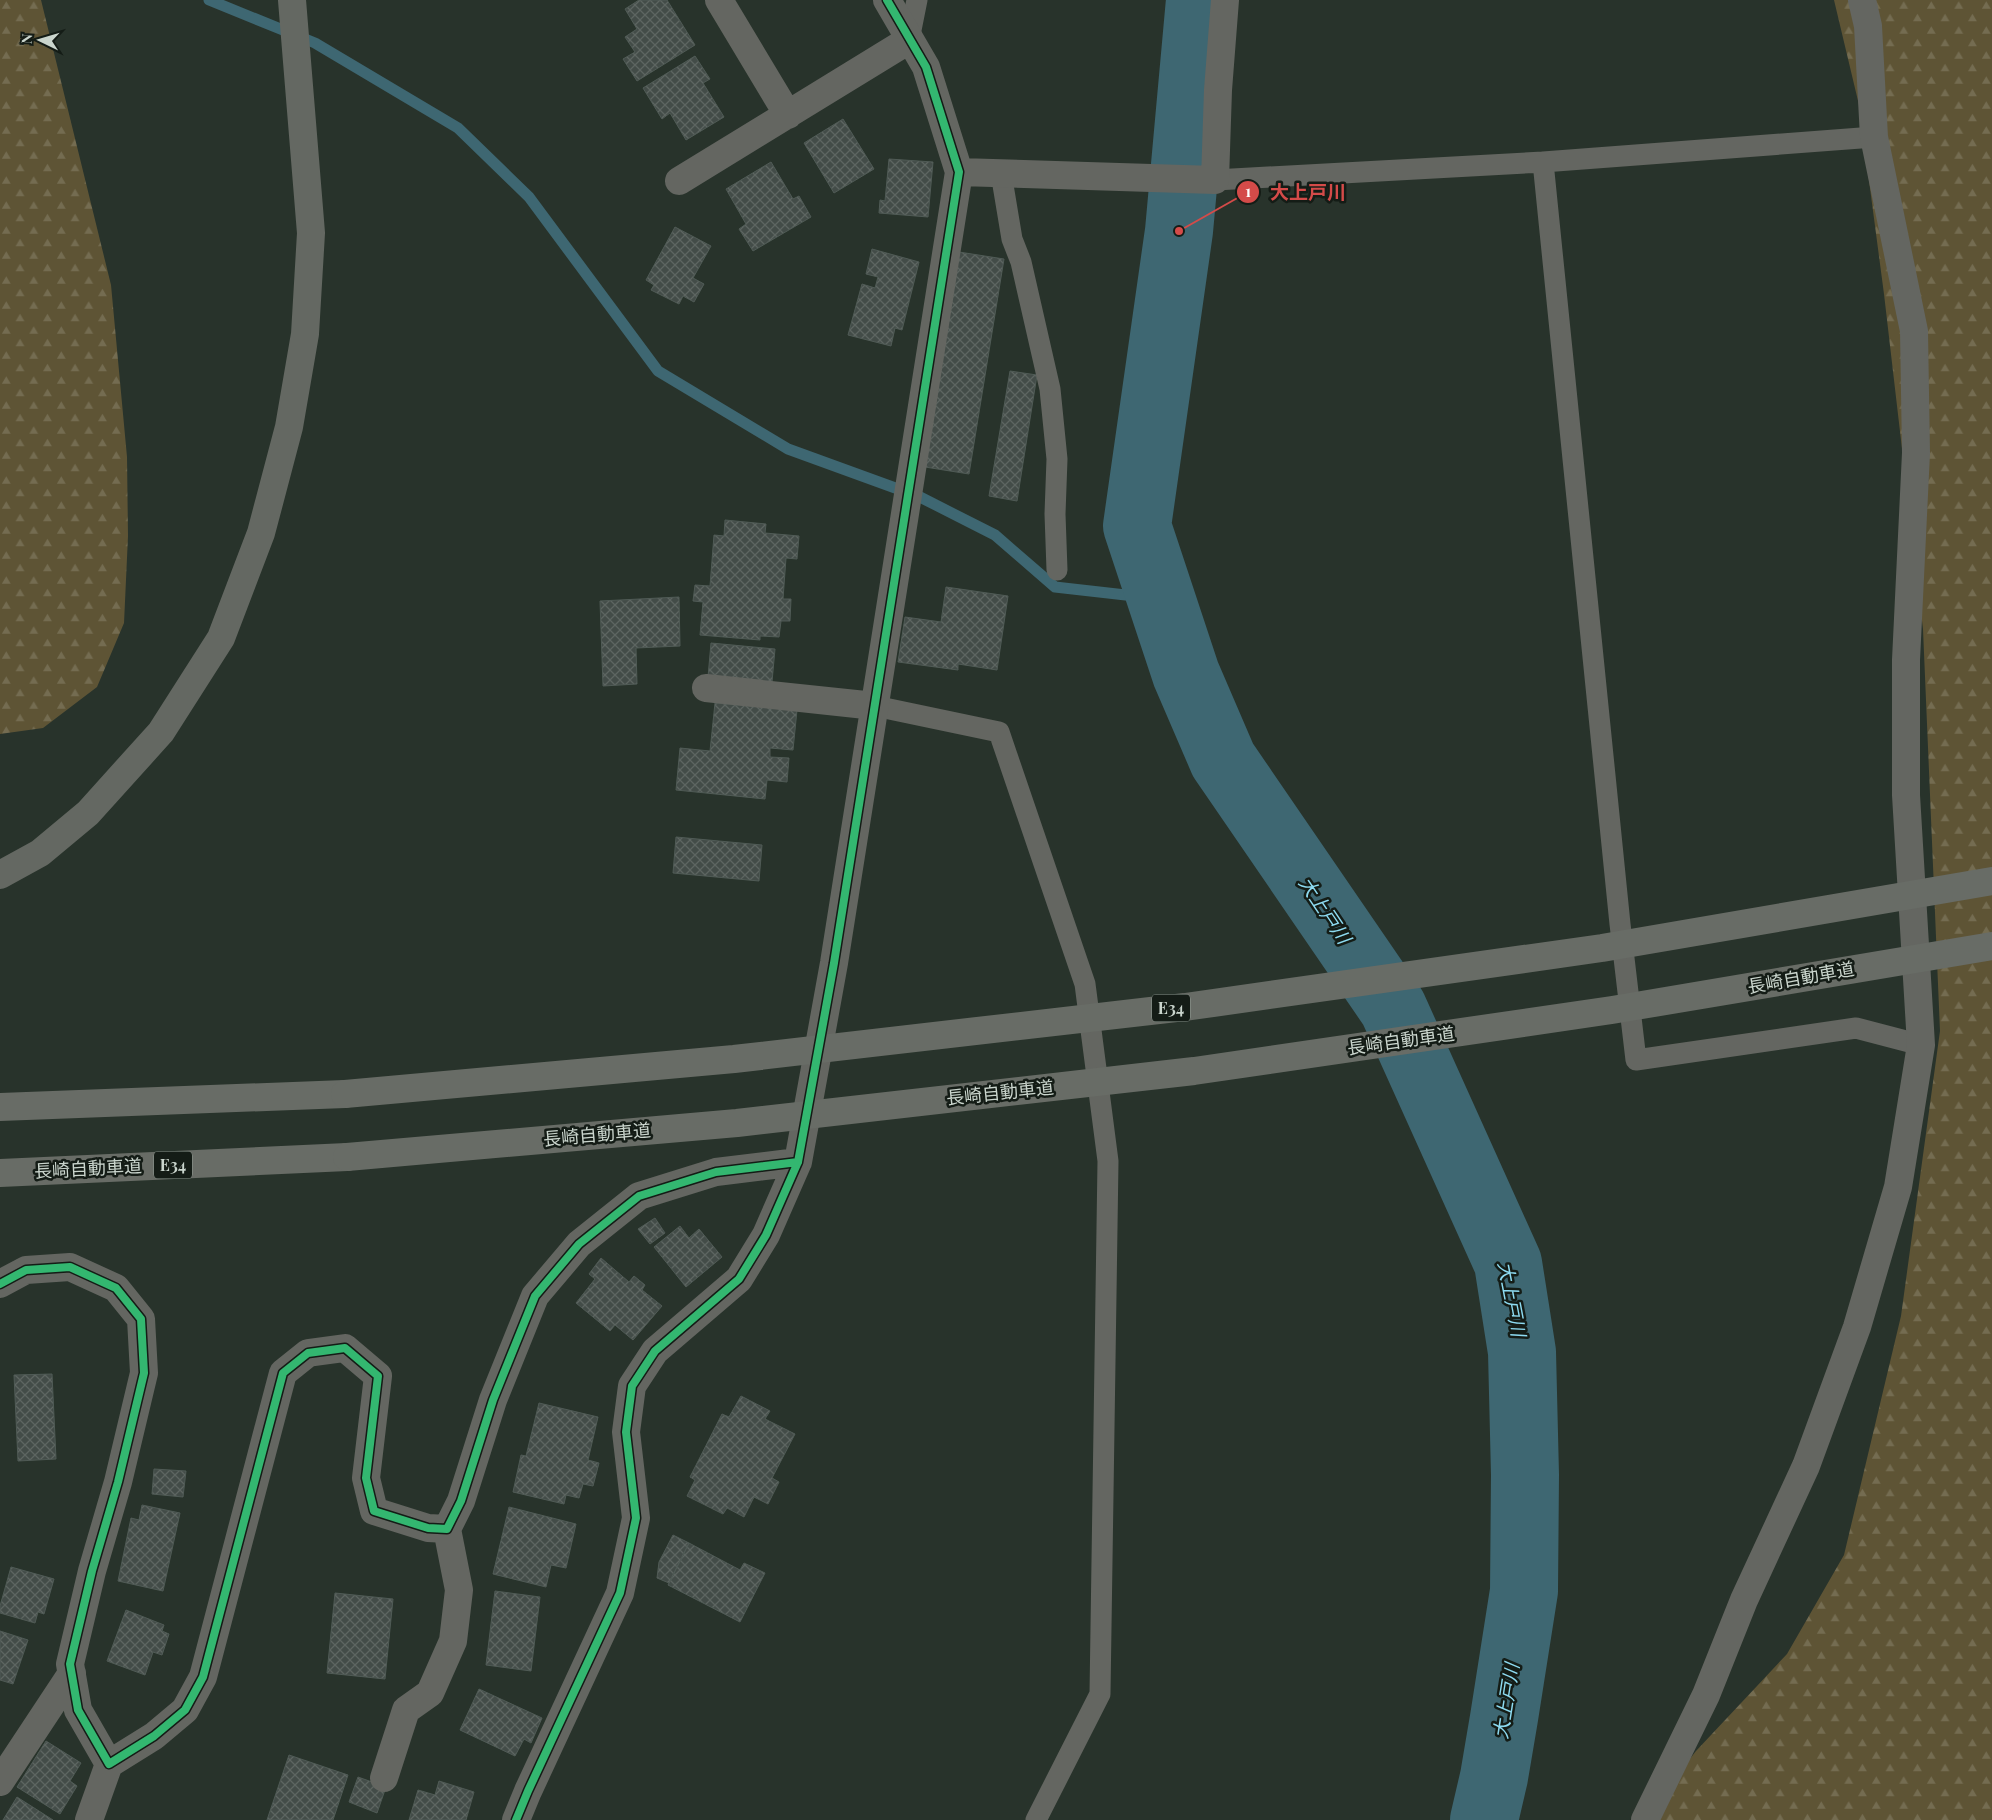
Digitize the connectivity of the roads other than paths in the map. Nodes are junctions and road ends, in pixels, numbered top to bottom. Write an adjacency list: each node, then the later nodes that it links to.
1 (292, 0): 18 (street)
2 (719, 0): 8 (street)
3 (887, 0): 7 (street)
4 (917, 0): 7 (lane)
5 (1225, 0): 13 (street)
6 (1862, 0): 9 (street)
7 (909, 40): 8 (street); 11 (street)
8 (788, 115): 14 (street)
9 (1874, 137): 10 (lane); 21 (street)
10 (1543, 162): 13 (lane); 21 (lane)
11 (959, 172): 12 (street); 17 (street)
12 (1001, 173): 13 (street); 15 (lane)
13 (1215, 180)
14 (679, 181)
15 (1057, 570)
16 (706, 688): 17 (street)
17 (875, 706): 23 (street); 33 (lane)
18 (0, 876)
19 (1992, 881): 22 (highway, E34, bridge)
20 (1992, 946): 24 (highway, 長崎自動車道 / E34, bridge)
21 (1921, 1045): 34 (street)
22 (0, 1107)
23 (798, 1162): 26 (street); 32 (street)
24 (0, 1173)
25 (0, 1284): 27 (street)
26 (447, 1529): 28 (street); 29 (street)
27 (72, 1673): 28 (street); 30 (street)
28 (108, 1764): 31 (street)
29 (384, 1778)
30 (0, 1782)
31 (89, 1820)
32 (516, 1820)
33 (1036, 1820)
34 (1645, 1820)

